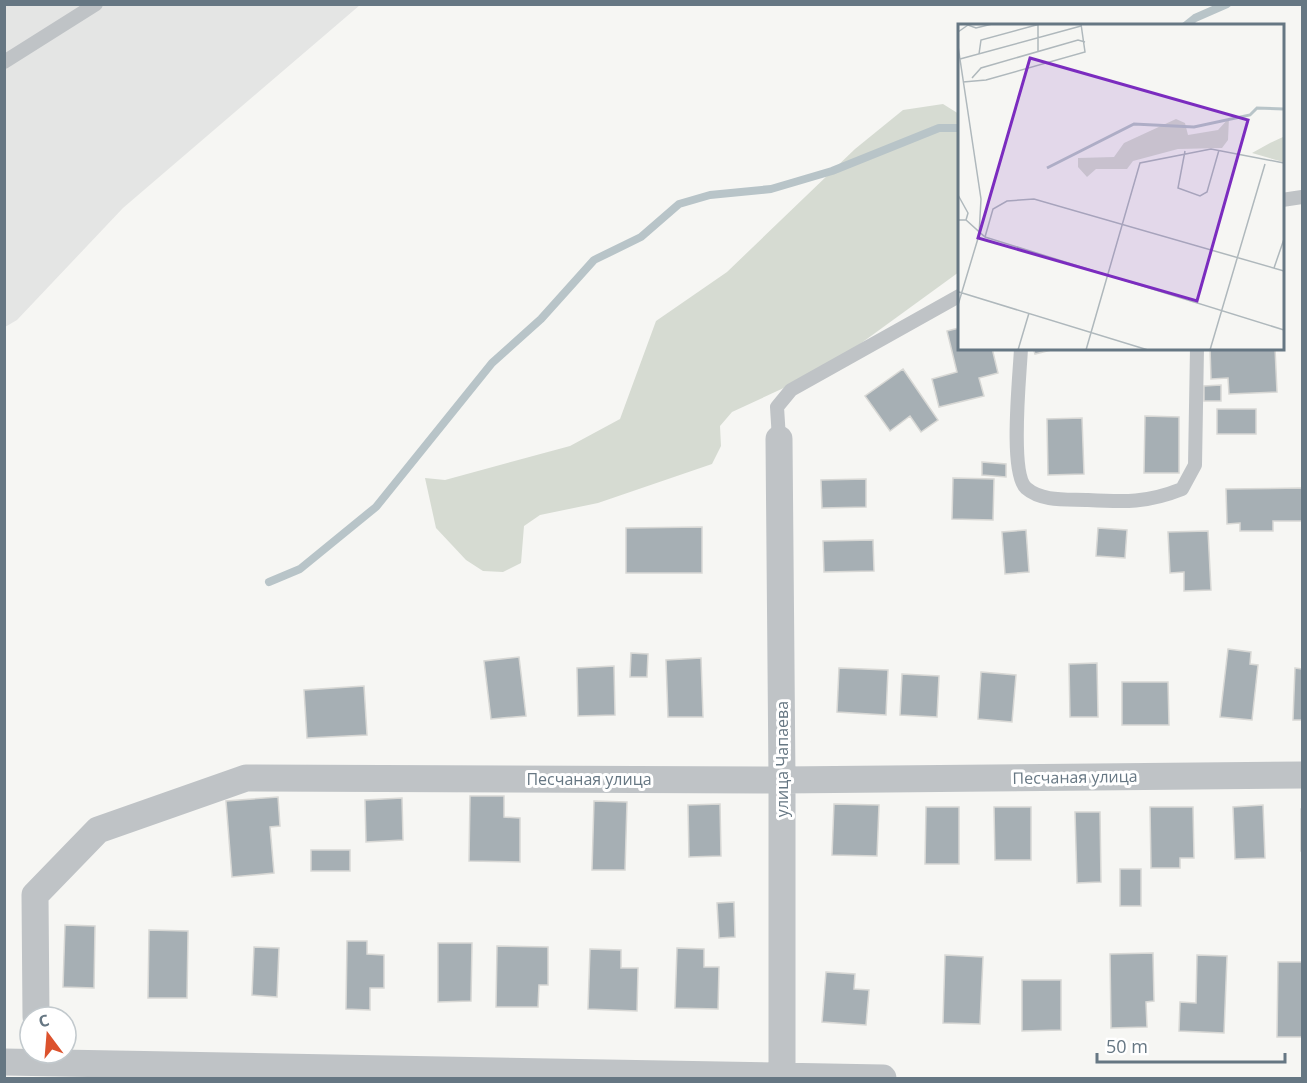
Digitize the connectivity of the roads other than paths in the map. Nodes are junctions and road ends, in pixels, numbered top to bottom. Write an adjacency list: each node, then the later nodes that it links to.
1 (96, 4): 2 (lane)
2 (4, 62)
3 (1302, 197): 4 (lane)
4 (1283, 200)
5 (958, 297): 8 (lane)
6 (1021, 350): 7 (lane)
7 (1197, 350)
8 (779, 439): 10 (street, улица Чапаева)
9 (1302, 775): 10 (street, Песчаная улица)
10 (782, 780): 11 (street, Песчаная улица); 13 (street, улица Чапаева)
11 (36, 1005)
12 (78, 1059): 13 (street)
13 (782, 1077): 14 (street)
14 (883, 1078)

